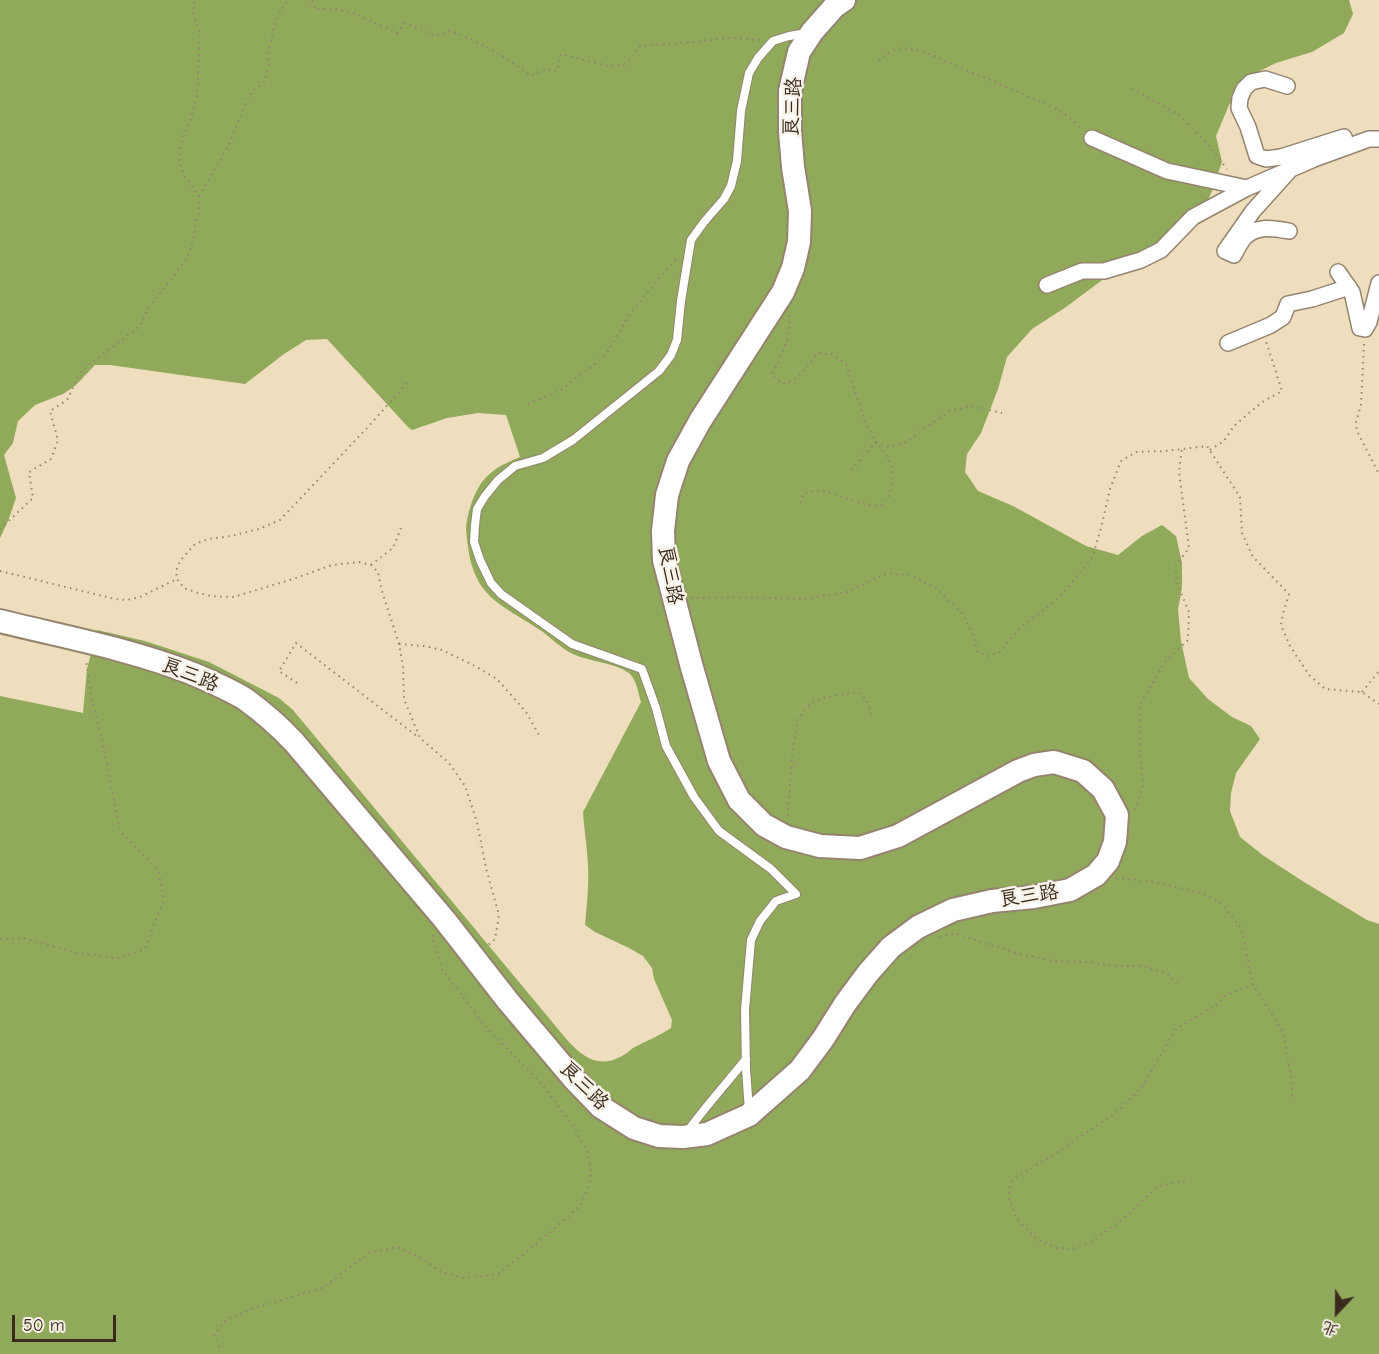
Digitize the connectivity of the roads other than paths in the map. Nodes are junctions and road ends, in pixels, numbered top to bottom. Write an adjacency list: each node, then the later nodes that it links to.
1 (844, 0): 2 (main road, 良三路)
2 (812, 32): 16 (lane); 17 (main road, 良三路)
3 (1287, 86): 6 (street)
4 (1092, 138): 8 (street)
5 (1379, 139): 6 (street)
6 (1347, 147): 7 (street)
7 (1293, 167): 8 (street); 9 (street)
8 (1247, 188): 12 (street)
9 (1289, 231)
10 (1338, 272): 13 (street)
11 (1379, 283): 13 (street)
12 (1047, 285)
13 (1348, 287): 14 (street)
14 (1228, 343)
15 (0, 621): 18 (main road, 良三路)
16 (746, 1059): 17 (lane); 18 (lane)
17 (749, 1115): 18 (main road, 良三路)
18 (683, 1137)

